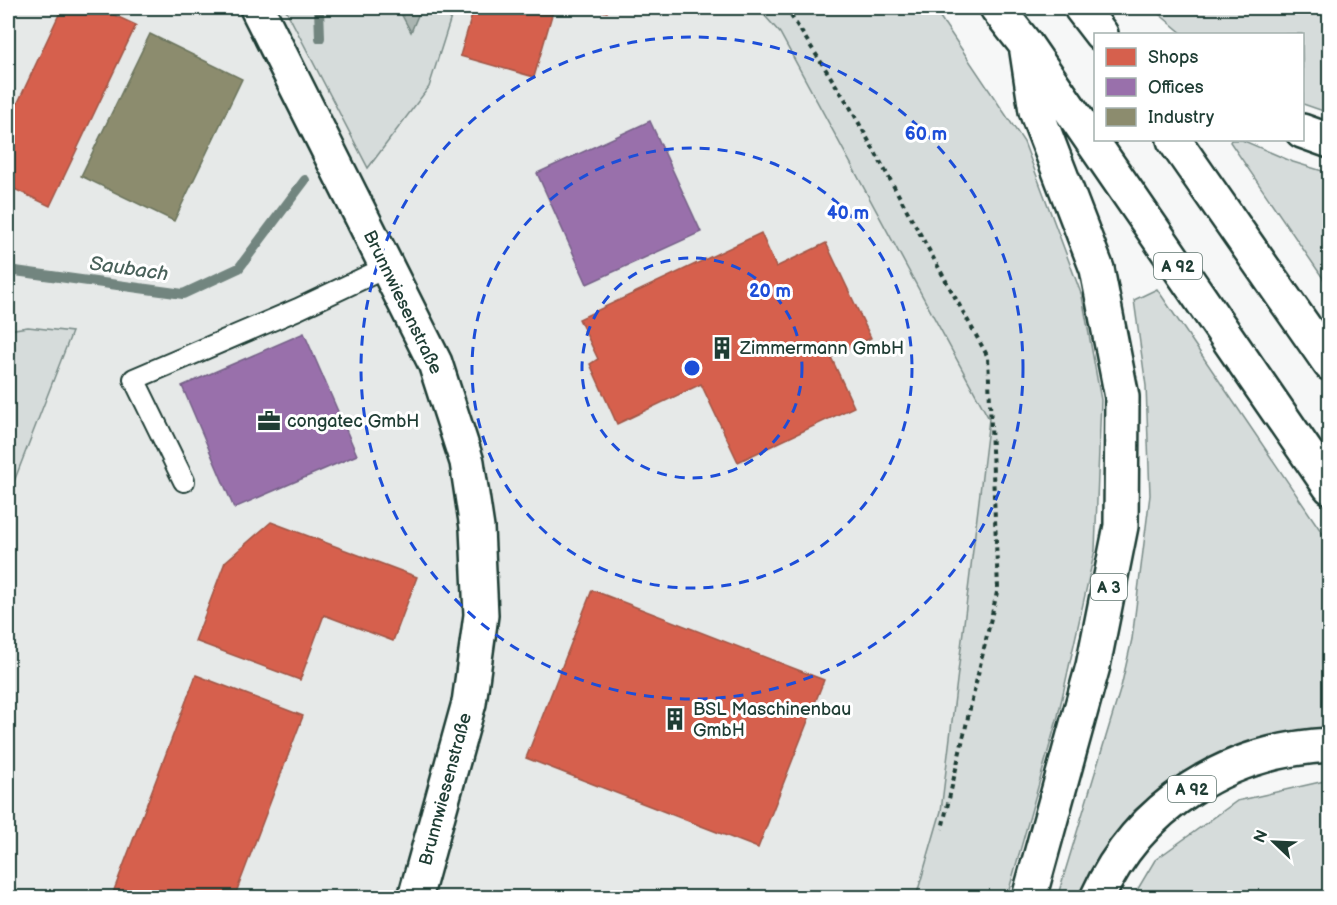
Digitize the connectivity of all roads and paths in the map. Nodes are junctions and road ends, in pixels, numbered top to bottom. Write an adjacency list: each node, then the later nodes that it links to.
1 (257, 8): 10 (main road, Brunnwiesenstraße)
2 (786, 8): 15 (path)
3 (997, 8): 6 (main road, A 92)
4 (1081, 8): 5 (main road)
5 (1100, 33)
6 (1026, 45): 13 (main road, A 92); 17 (main road, A 3)
7 (1304, 132): 9 (main road)
8 (1175, 141): 11 (main road)
9 (1329, 141)
10 (387, 267): 12 (lane); 16 (main road, Brunnwiesenstraße)
11 (1329, 364)
12 (184, 481)
13 (1329, 487)
14 (1329, 745): 18 (main road, A 92)
15 (942, 829)
16 (415, 897)
17 (1029, 897)
18 (1097, 897)

